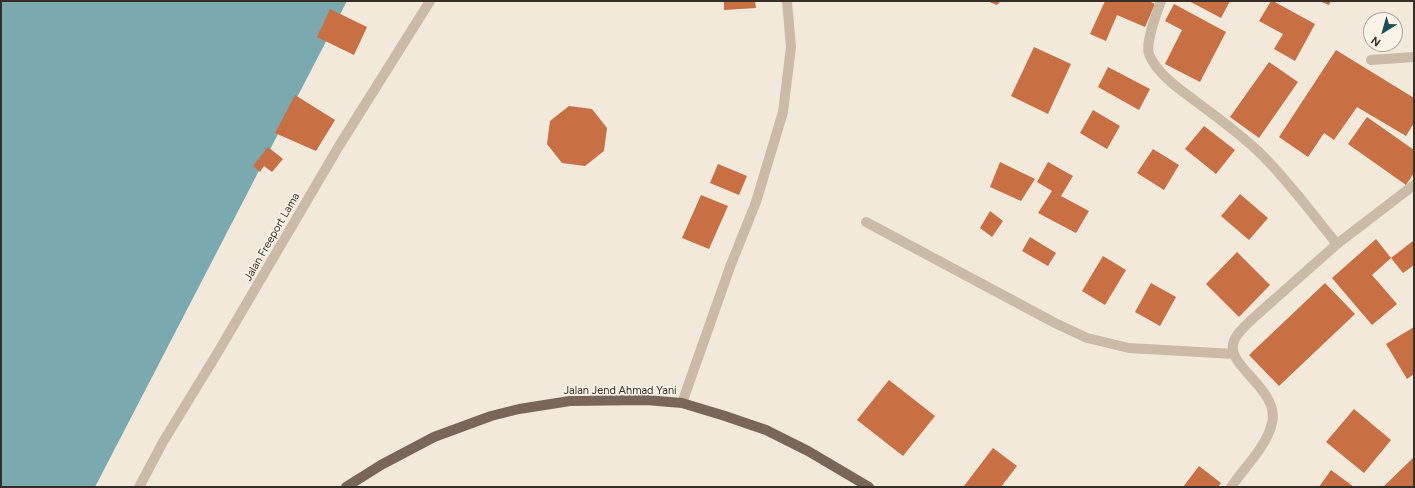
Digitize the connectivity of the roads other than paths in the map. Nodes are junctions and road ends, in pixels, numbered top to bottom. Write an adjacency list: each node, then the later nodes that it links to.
1 (430, 1): 11 (street, Jalan Freeport Lama)
2 (787, 1): 10 (street)
3 (1161, 1): 8 (street)
4 (1414, 57): 5 (street)
5 (1371, 60)
6 (1414, 185): 8 (street)
7 (866, 222): 9 (street)
8 (1337, 244): 9 (street)
9 (1234, 354): 14 (street)
10 (682, 403): 12 (main road, Jalan Jend Ahmad Yani); 13 (main road, Jalan Jend Ahmad Yani)
11 (139, 487)
12 (346, 487)
13 (869, 487)
14 (1231, 487)

